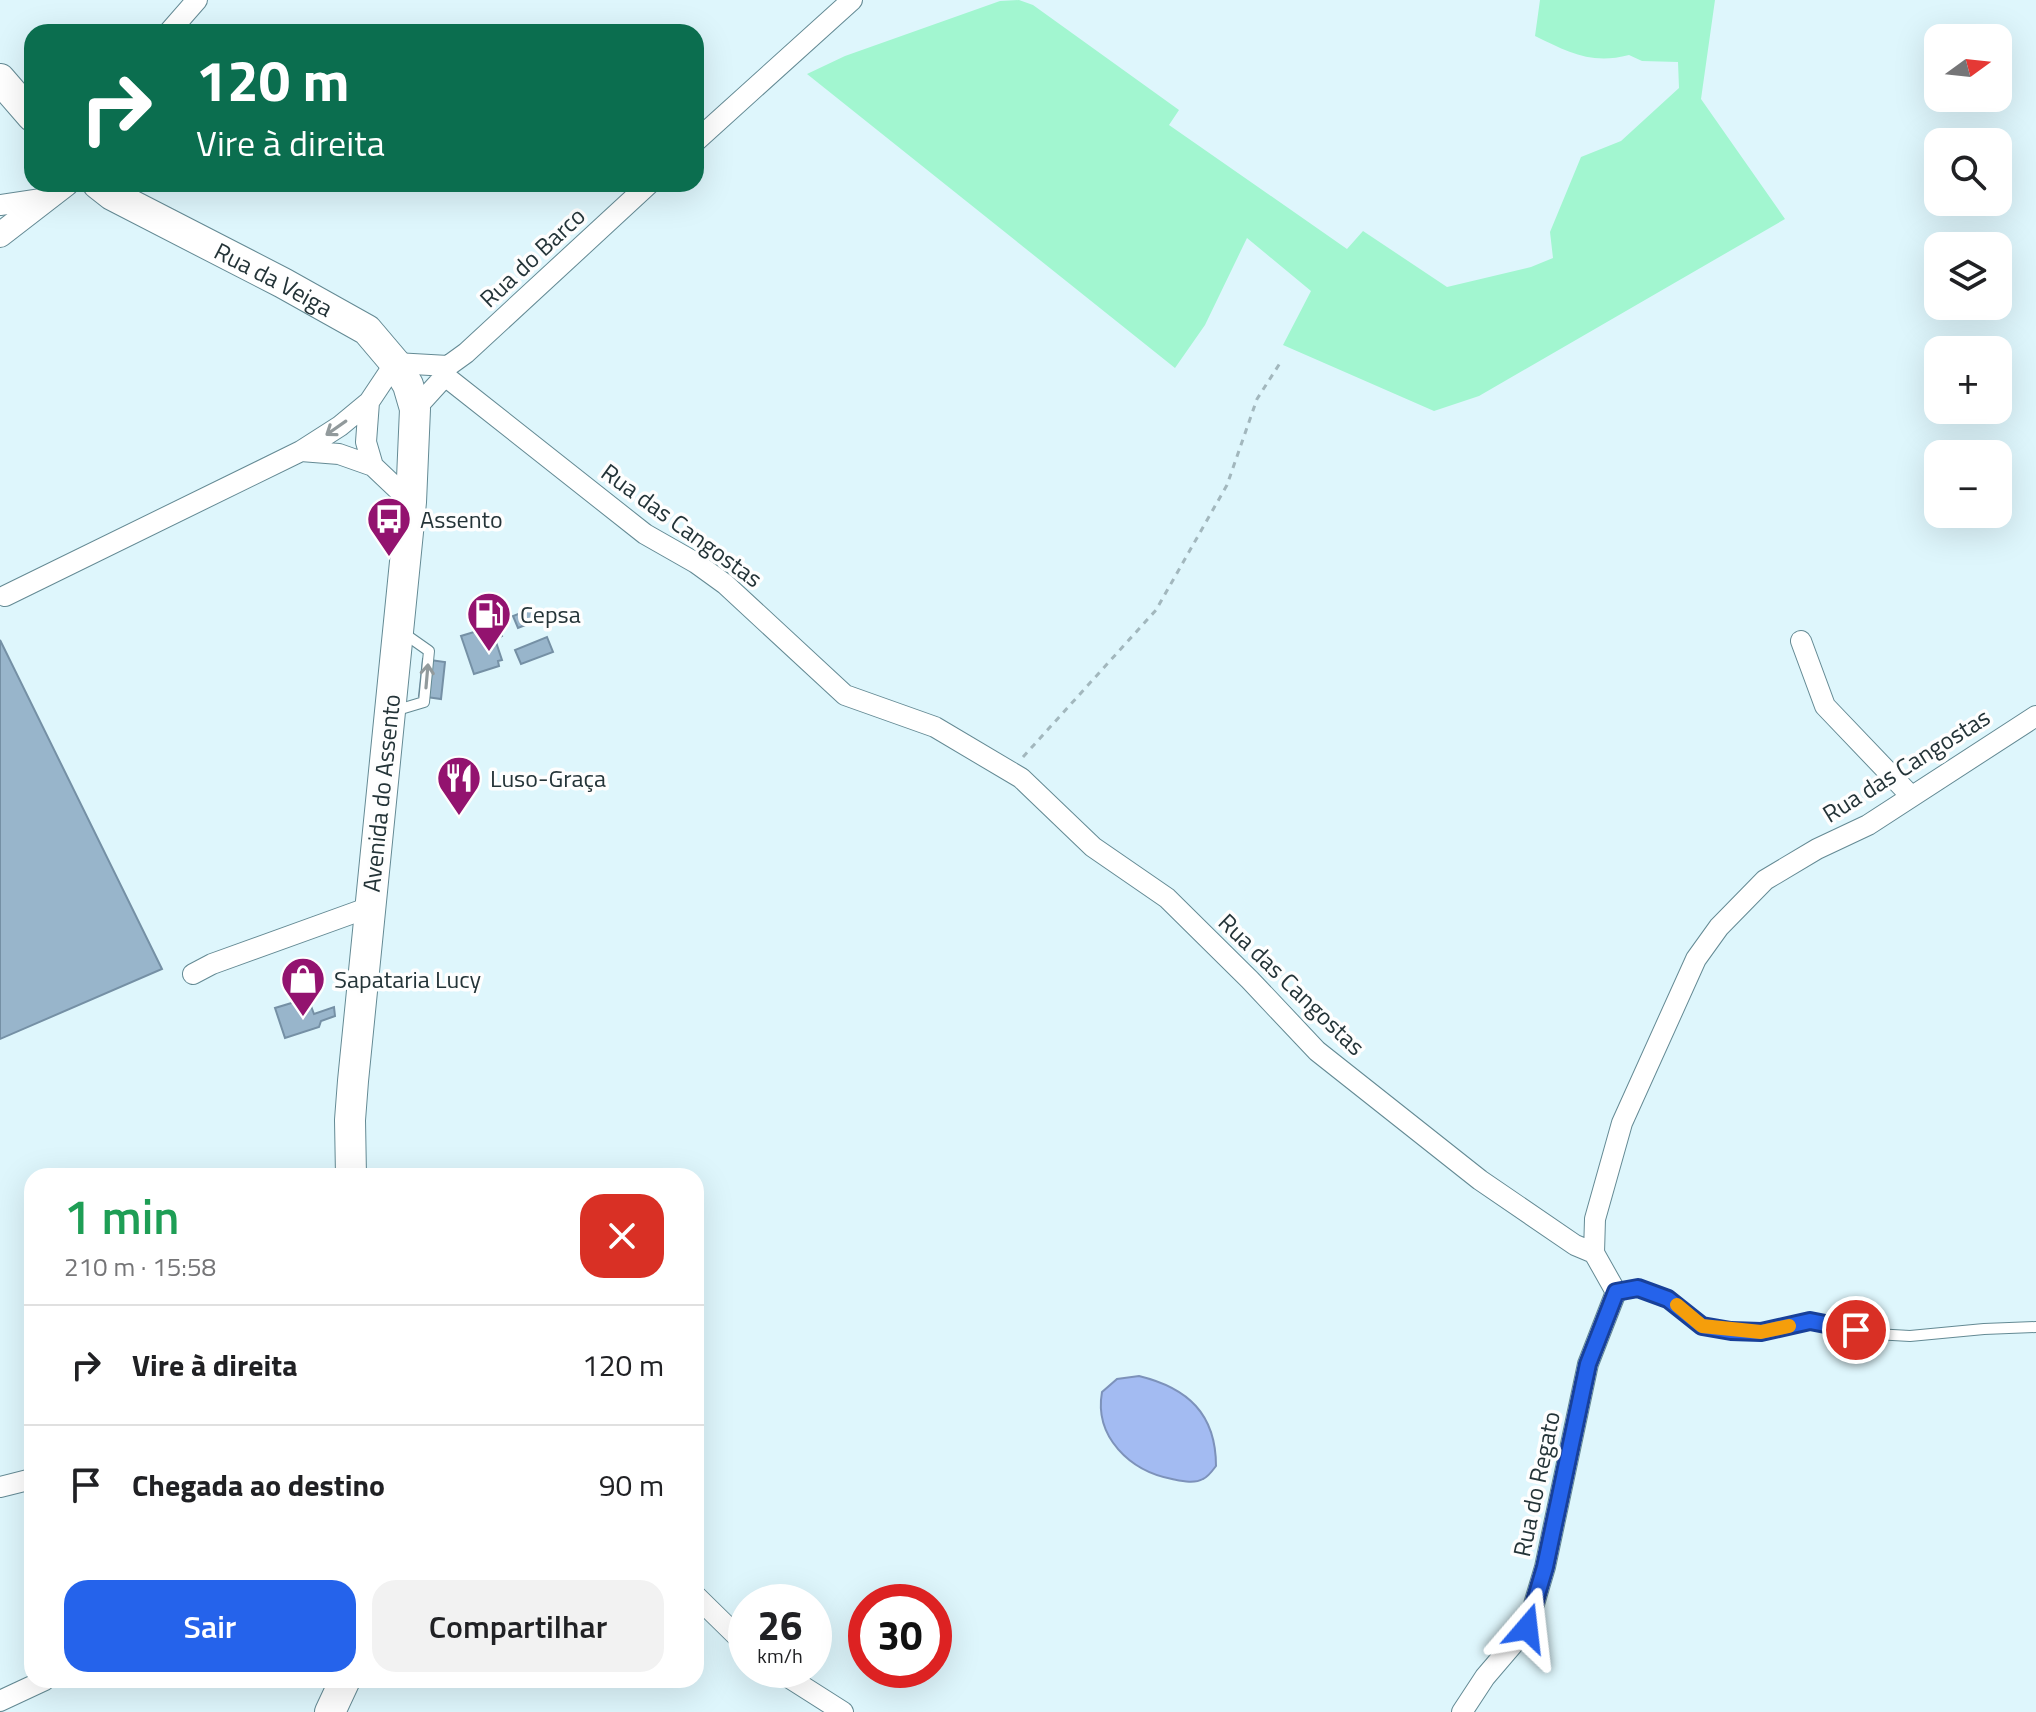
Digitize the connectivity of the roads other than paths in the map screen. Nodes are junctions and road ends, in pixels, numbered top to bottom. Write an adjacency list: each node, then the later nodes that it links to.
1 (197, 0): 3 (street)
2 (852, 0): 6 (street)
3 (176, 24)
4 (0, 79): 5 (main road)
5 (24, 107)
6 (704, 134)
7 (53, 192): 11 (street)
8 (56, 192): 12 (street)
9 (115, 192): 13 (main road, Rua da Veiga)
10 (640, 192): 14 (street, Rua do Barco)
11 (0, 205)
12 (0, 235)
13 (395, 363): 14 (street); 15 (street); 16 (main road, Rua da Veiga)
14 (446, 371): 16 (street, Rua do Barco); 27 (street, Rua das Cangostas)
15 (369, 402): 17 (street, one-way to 17); 18 (street)
16 (415, 409): 19 (main road, Avenida do Assento)
17 (301, 451): 18 (street); 20 (street)
18 (373, 466): 19 (street)
19 (411, 502): 24 (main road, Avenida do Assento)
20 (5, 596)
21 (1801, 641): 23 (street)
22 (2036, 716): 23 (street, Rua das Cangostas)
23 (1911, 796): 27 (street, Rua das Cangostas)
24 (370, 907): 25 (street); 26 (main road, Avenida do Assento)
25 (193, 974)
26 (351, 1168)
27 (1594, 1253): 28 (street)
28 (1616, 1292): 29 (lane); 40 (street, Rua do Regato)
29 (2036, 1327)
30 (24, 1481): 31 (street)
31 (0, 1487)
32 (704, 1604): 33 (street)
33 (728, 1627)
34 (28, 1688): 37 (street)
35 (341, 1688): 38 (main road)
36 (805, 1688): 39 (street)
37 (0, 1701)
38 (330, 1712)
39 (843, 1712)
40 (1462, 1712)

